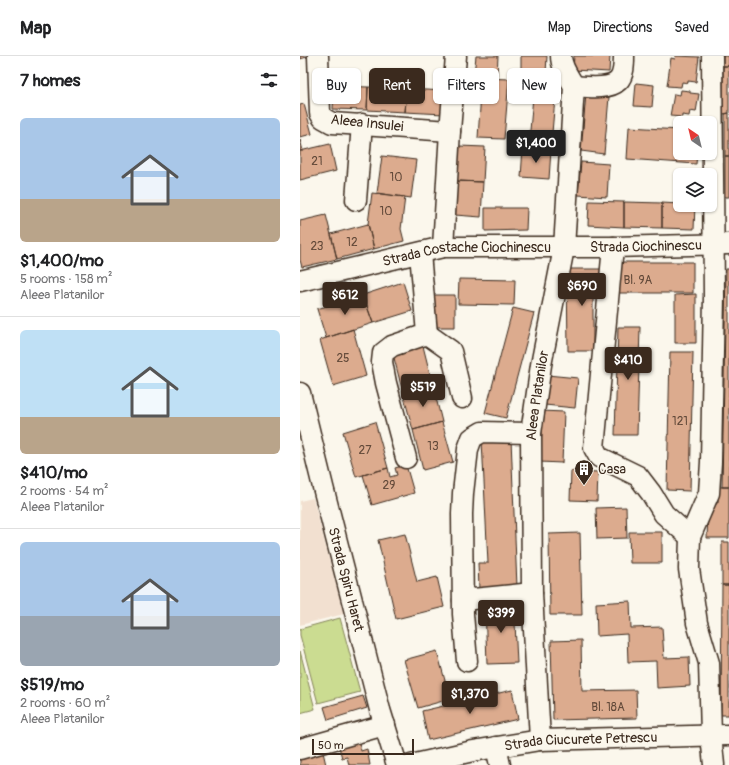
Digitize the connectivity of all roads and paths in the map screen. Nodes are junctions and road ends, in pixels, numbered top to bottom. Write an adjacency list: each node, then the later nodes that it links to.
1 (318, 56): 7 (street, Aleea Insulei)
2 (456, 56): 8 (street)
3 (561, 56): 6 (street)
4 (624, 56): 6 (street)
5 (712, 56): 10 (street)
6 (574, 86): 12 (street, Aleea Platanilor)
7 (362, 124): 8 (street, Aleea Insulei); 9 (street)
8 (450, 131): 11 (street)
9 (356, 200)
10 (721, 245): 13 (street, Strada Ciochinescu); 21 (street)
11 (443, 247): 12 (street, Strada Costache Ciochinescu); 14 (street, Strada Costache Ciochinescu)
12 (564, 248): 13 (street, Strada Ciochinescu); 19 (street, Aleea Platanilor)
13 (613, 248): 21 (street)
14 (420, 253): 15 (street, Strada Costache Ciochinescu); 16 (street)
15 (300, 282)
16 (428, 334): 18 (street); 20 (street)
17 (300, 393): 25 (street, Strada Spiru Haret)
18 (462, 398)
19 (531, 433): 22 (street, Aleea Platanilor); 23 (street)
20 (406, 458)
21 (690, 537): 26 (street)
22 (532, 593): 23 (street); 27 (street, Aleea Platanilor)
23 (463, 600): 24 (street)
24 (467, 661)
25 (385, 725): 28 (street); 30 (street, Strada Spiru Haret)
26 (720, 735): 27 (street, Strada Ciucurete Petrescu); 32 (street)
27 (540, 740): 29 (street, Strada Ciucurete Petrescu)
28 (300, 749)
29 (498, 756): 31 (street, Strada Ciucurete Petrescu)
30 (397, 765)
31 (411, 765)
32 (714, 765)

